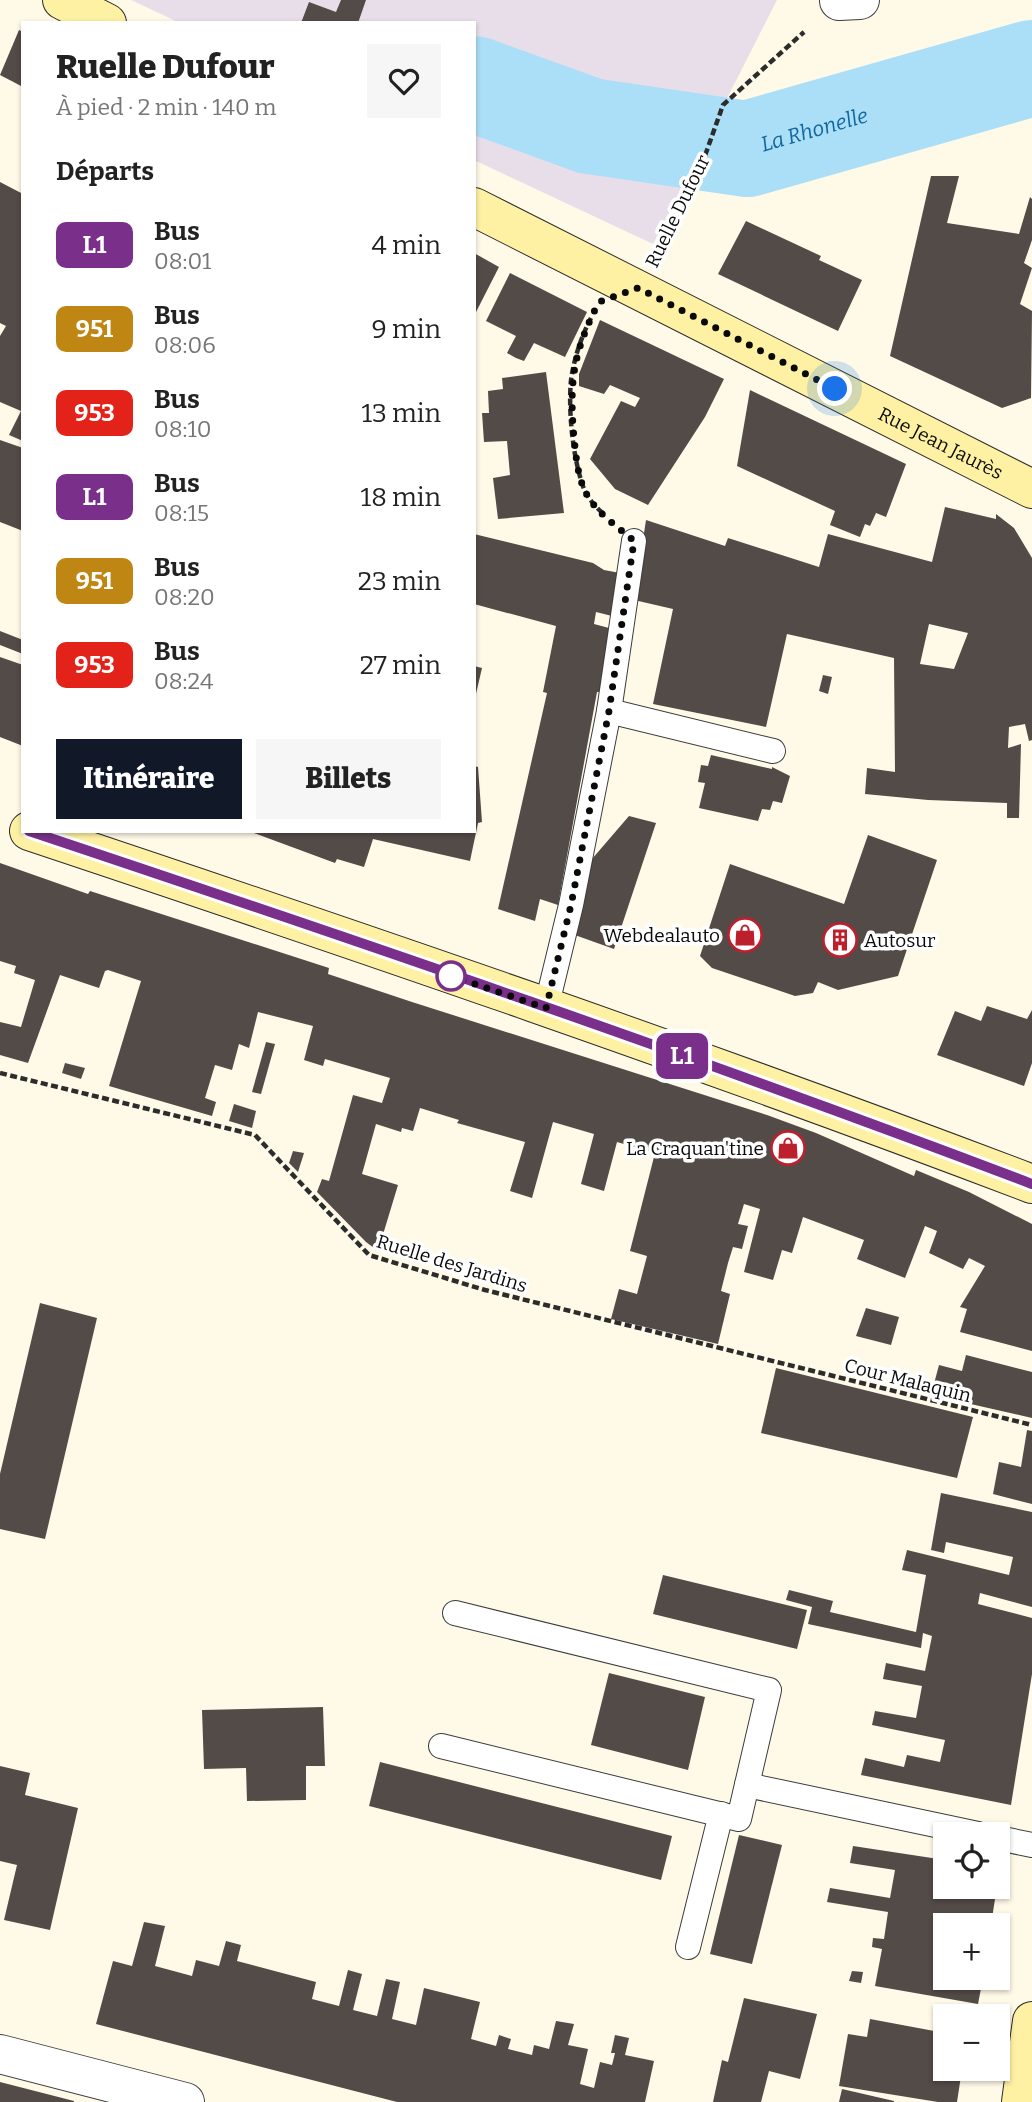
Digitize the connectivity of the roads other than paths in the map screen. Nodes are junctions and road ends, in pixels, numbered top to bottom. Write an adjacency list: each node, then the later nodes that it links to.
1 (62, 0): 2 (street)
2 (103, 21)
3 (476, 207): 4 (street, Rue Jean Jaurès)
4 (1032, 489)
5 (634, 541): 6 (lane)
6 (609, 711): 7 (lane); 11 (lane)
7 (773, 751)
8 (0, 822): 9 (street)
9 (21, 828)
10 (35, 833): 11 (street)
11 (546, 1008): 12 (street)
12 (1032, 1184)
13 (455, 1613): 15 (lane)
14 (442, 1746): 16 (lane)
15 (747, 1785): 16 (lane); 17 (lane)
16 (721, 1814): 20 (lane)
17 (933, 1824)
18 (1010, 1840): 19 (lane)
19 (1032, 1845)
20 (688, 1947)
21 (1032, 2021): 24 (street)
22 (0, 2054): 23 (street)
23 (185, 2102)
24 (1021, 2102)

